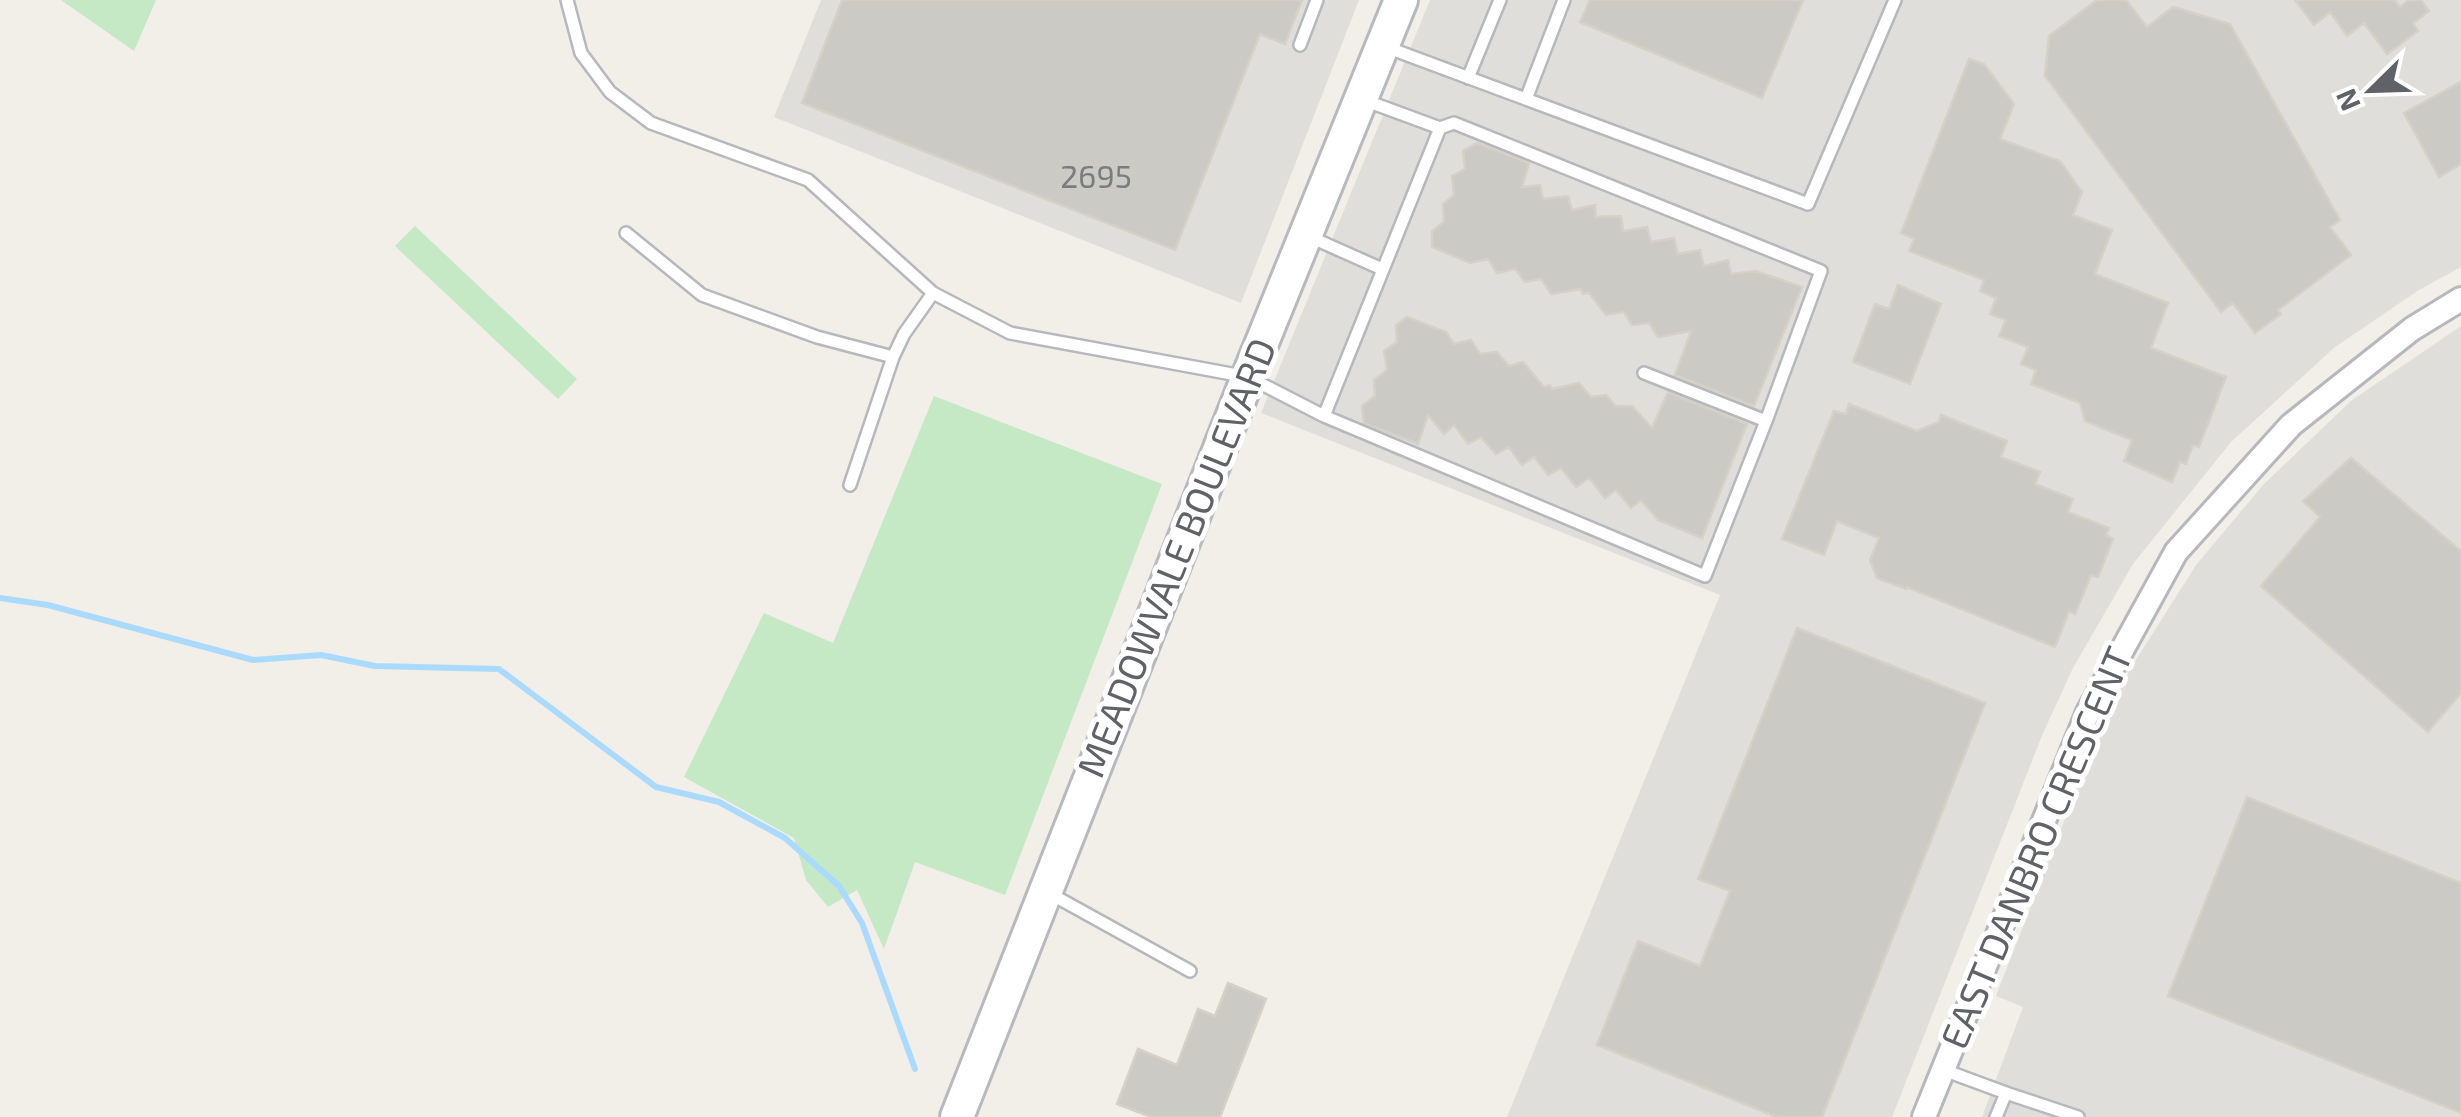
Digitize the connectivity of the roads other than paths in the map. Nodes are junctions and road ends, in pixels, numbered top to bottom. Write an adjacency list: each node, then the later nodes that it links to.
1 (568, 0): 16 (lane)
2 (1317, 0): 7 (lane)
3 (1400, 0): 8 (main road, MEADOWVALE BOULEVARD)
4 (1500, 0): 9 (lane)
5 (1564, 0): 11 (lane)
6 (1894, 0): 11 (lane)
7 (1300, 45)
8 (1382, 46): 9 (lane); 10 (main road, MEADOWVALE BOULEVARD)
9 (1468, 78): 11 (lane)
10 (1361, 99): 12 (lane); 14 (main road, MEADOWVALE BOULEVARD)
11 (1526, 99)
12 (1440, 128): 15 (lane); 22 (lane)
13 (626, 233): 18 (lane)
14 (1306, 235): 15 (lane); 20 (main road, MEADOWVALE BOULEVARD)
15 (1382, 270): 21 (lane)
16 (933, 292): 18 (lane); 20 (lane)
17 (2461, 298): 26 (street, EAST DANBRO CRESCENT)
18 (893, 357): 23 (lane)
19 (1644, 373): 22 (lane)
20 (1248, 377): 21 (lane); 24 (main road, MEADOWVALE BOULEVARD)
21 (1324, 416): 22 (lane)
22 (1766, 421)
23 (850, 485)
24 (1046, 891): 25 (lane); 28 (main road, MEADOWVALE BOULEVARD)
25 (1190, 971)
26 (1941, 1069): 27 (lane); 29 (street, EAST DANBRO CRESCENT)
27 (2006, 1093): 30 (lane); 31 (lane)
28 (957, 1117)
29 (1924, 1117)
30 (1996, 1117)
31 (2078, 1117)

